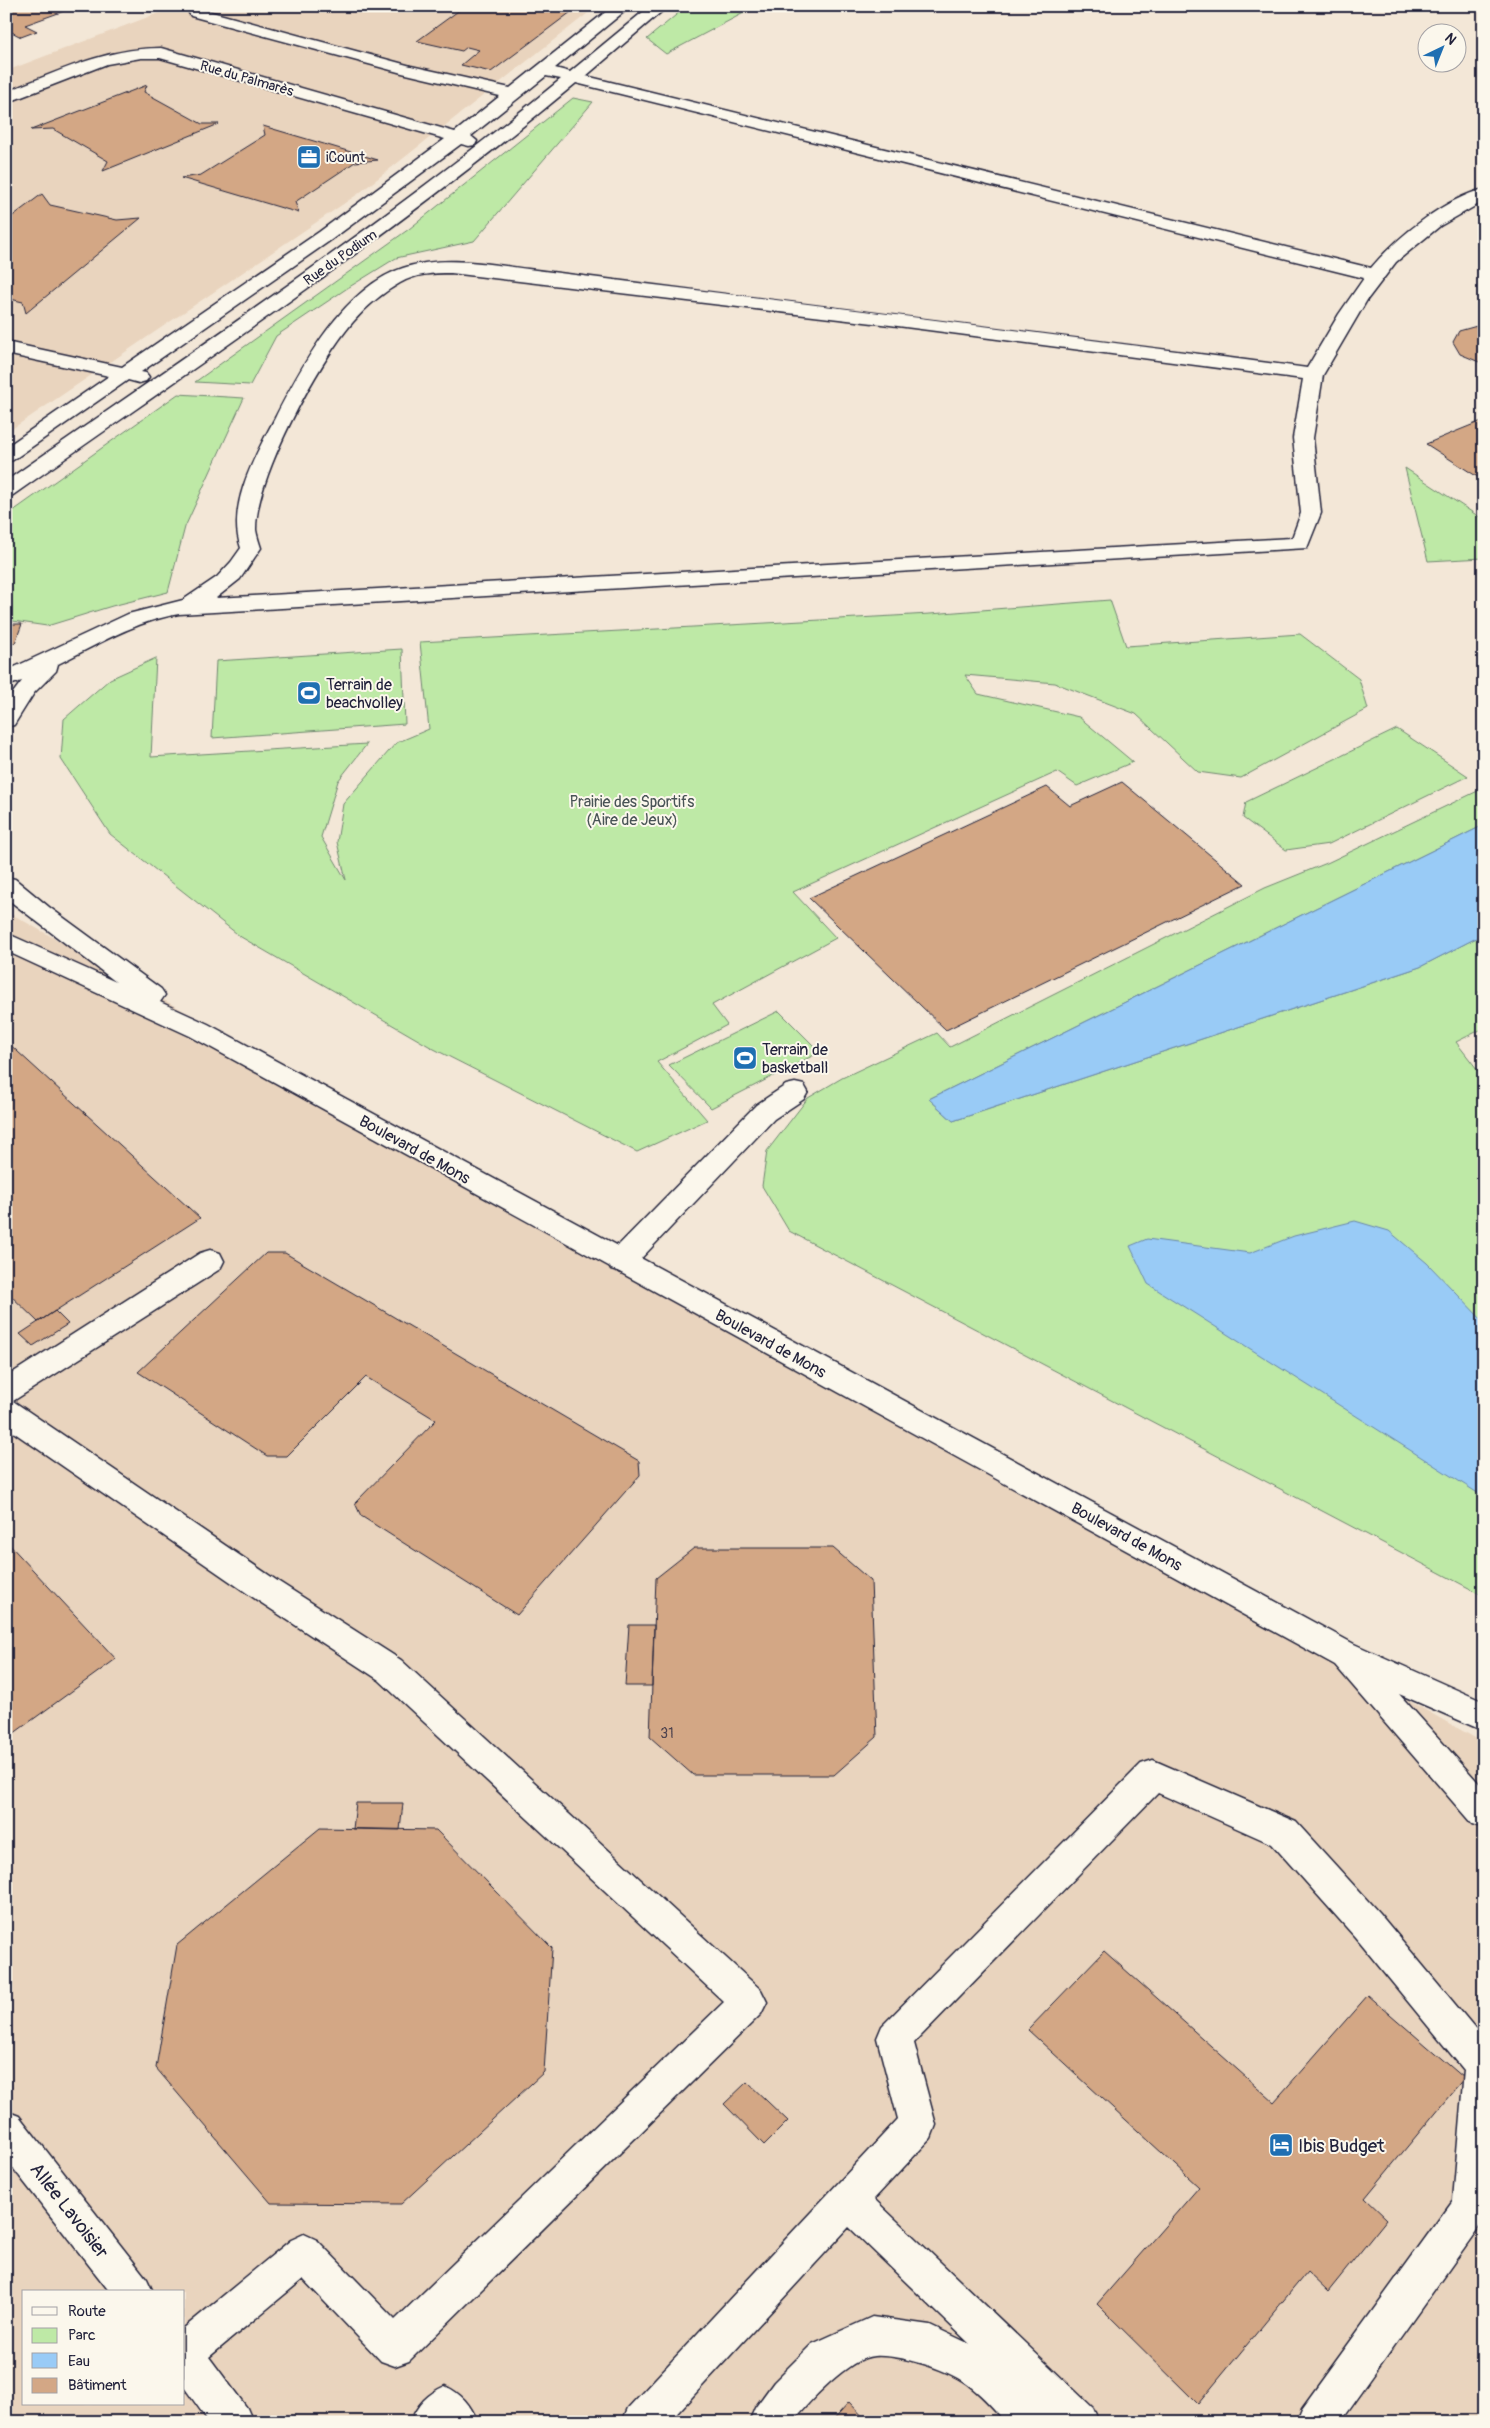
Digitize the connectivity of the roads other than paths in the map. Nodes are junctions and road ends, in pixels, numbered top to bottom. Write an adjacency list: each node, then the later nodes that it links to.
1 (623, 6): 4 (street, Rue du Podium)
2 (660, 6): 5 (street, Rue du Podium)
3 (197, 13): 6 (street)
4 (543, 70): 5 (street); 6 (street, Rue du Podium)
5 (574, 77): 9 (street, Rue du Podium); 11 (street)
6 (513, 94): 8 (street, Rue du Podium)
7 (6, 98): 8 (street, Rue du Palmarès)
8 (458, 138): 9 (street, Rue du Palmarès); 13 (street, Rue du Podium)
9 (488, 147): 15 (street, Rue du Podium)
10 (1484, 194): 11 (street)
11 (1376, 275): 14 (street)
12 (6, 348): 13 (street)
13 (128, 374): 15 (street); 16 (street, Rue du Podium)
14 (1313, 375): 18 (street); 18 (street)
15 (160, 384): 17 (street, Rue du Podium)
16 (6, 456)
17 (6, 491)
18 (190, 605): 19 (street)
19 (54, 658): 20 (street); 21 (street)
20 (9, 676)
21 (6, 720)
22 (6, 885): 24 (street, Boulevard de Mons)
23 (6, 941): 24 (street, Boulevard de Mons)
24 (199, 1030): 27 (street, Boulevard de Mons)
25 (795, 1092): 27 (street)
26 (210, 1261): 28 (street)
27 (621, 1261): 30 (street, Boulevard de Mons)
28 (6, 1392)
29 (6, 1411): 36 (street)
30 (1343, 1654): 31 (street, Boulevard de Mons); 32 (street, Boulevard de Mons)
31 (1484, 1717)
32 (1484, 1813)
33 (6, 2129): 35 (street, Allée Lavoisier)
34 (847, 2199): 41 (street); 44 (street); 45 (street)
35 (132, 2290)
36 (185, 2353)
37 (185, 2355): 38 (street)
38 (233, 2422)
39 (430, 2422): 40 (street)
40 (458, 2422)
41 (642, 2422)
42 (769, 2422): 43 (street)
43 (1034, 2422)
44 (1079, 2422)
45 (1316, 2422)

